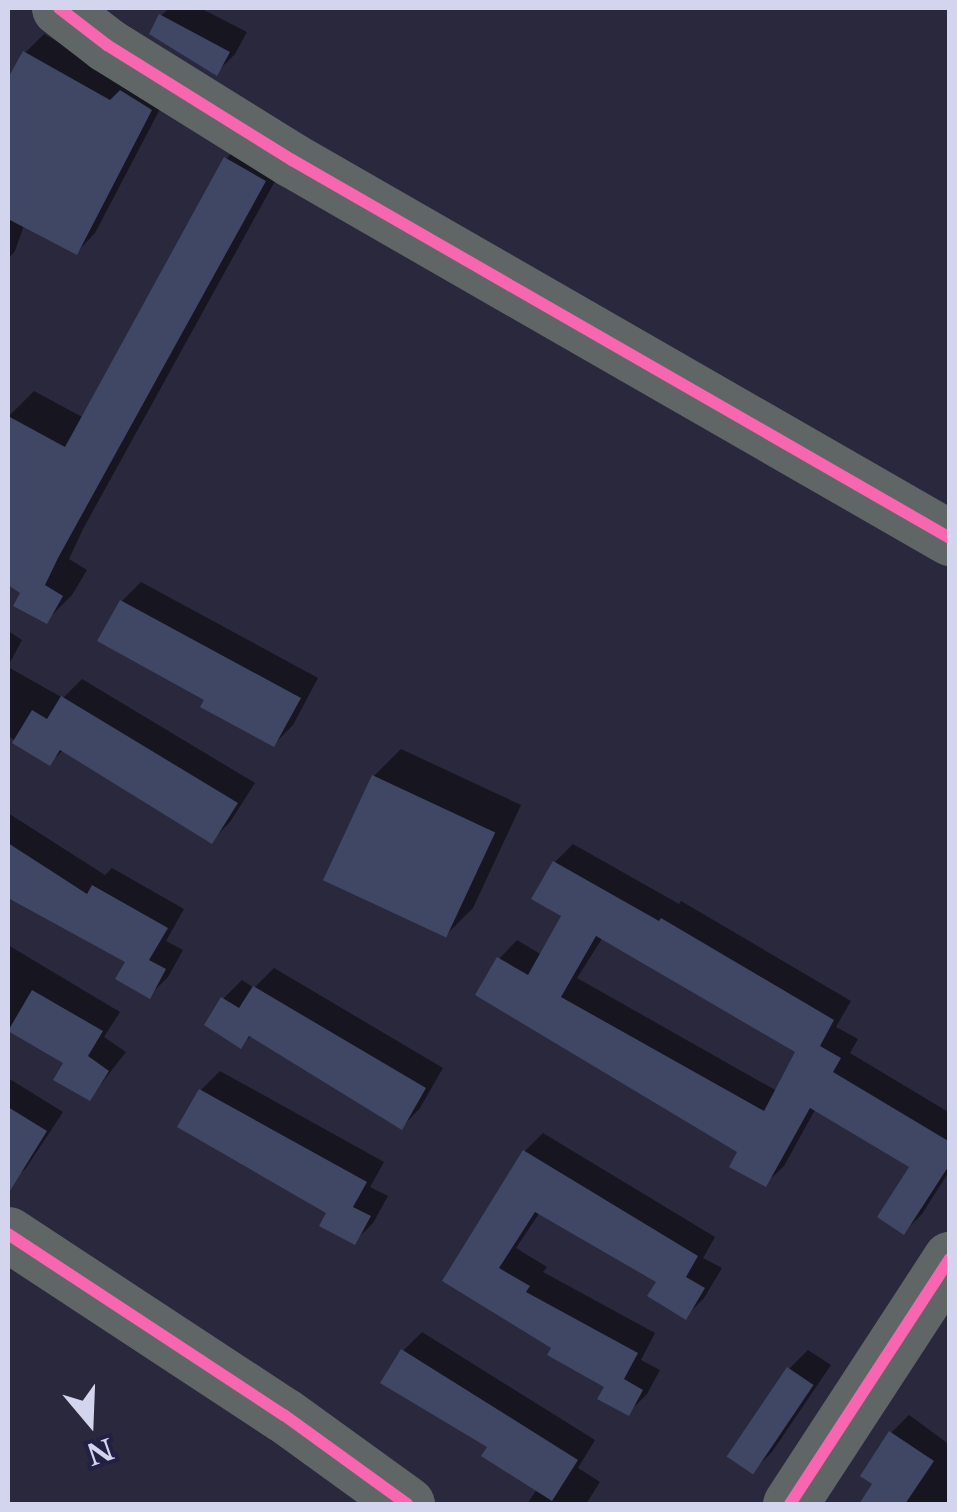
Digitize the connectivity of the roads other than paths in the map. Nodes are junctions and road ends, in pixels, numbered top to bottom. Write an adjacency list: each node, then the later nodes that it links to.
1 (58, 8): 2 (street)
2 (950, 538)
3 (8, 1234): 5 (street)
4 (950, 1258): 6 (street)
5 (406, 1504)
6 (790, 1504)

